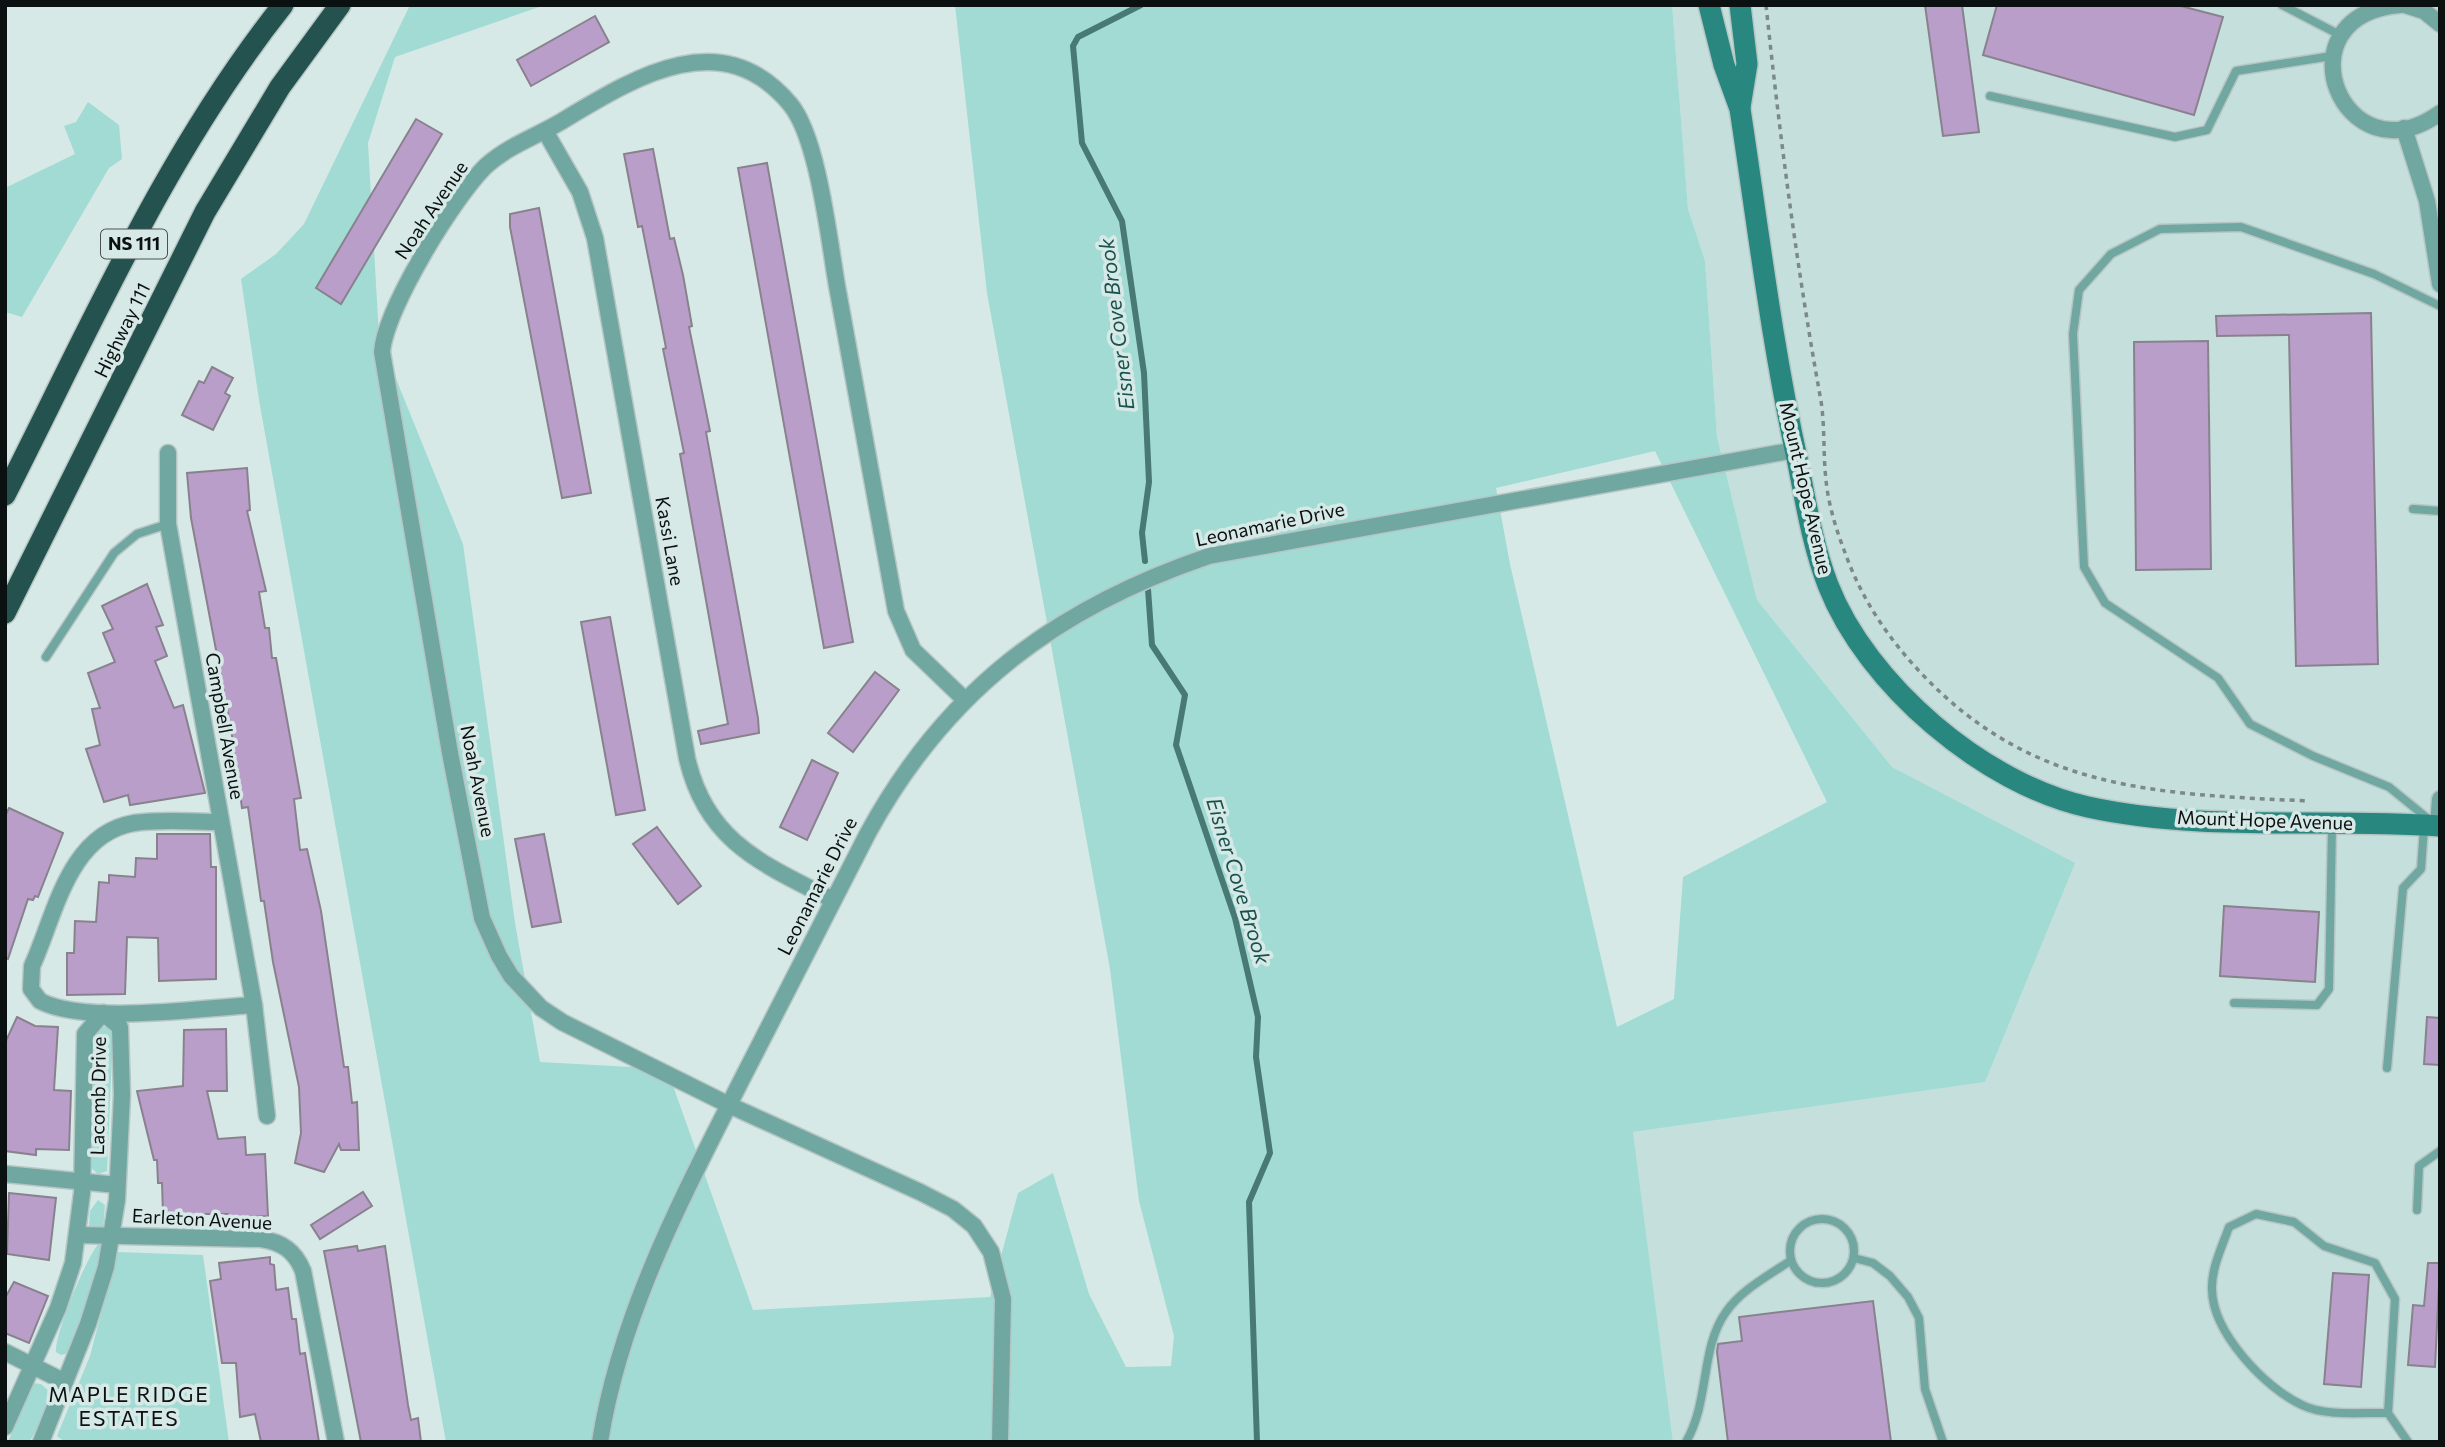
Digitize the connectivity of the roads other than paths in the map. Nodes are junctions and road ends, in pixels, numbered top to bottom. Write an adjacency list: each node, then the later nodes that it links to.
1 (283, 5): 20 (highway, Highway 111 / NS 111)
2 (343, 5): 24 (highway, Highway 111 / NS 111)
3 (1709, 5): 12 (street, Mount Hope Avenue)
4 (1740, 5): 12 (street, Mount Hope Avenue)
5 (2282, 5): 9 (lane)
6 (2402, 5): 7 (street); 8 (street)
7 (2376, 6): 9 (street)
8 (2440, 24)
9 (2340, 35): 10 (street)
10 (2332, 56): 11 (lane); 14 (street)
11 (1990, 96)
12 (1740, 109): 18 (street, Mount Hope Avenue)
13 (2440, 113): 14 (street)
14 (2404, 128): 16 (street)
15 (545, 131): 28 (street, Noah Avenue); 33 (street, Kassi Lane); 38 (street, Noah Avenue)
16 (2440, 284)
17 (2440, 306): 32 (lane)
18 (1795, 450): 28 (street, Leonamarie Drive); 31 (street, Mount Hope Avenue)
19 (169, 453): 23 (street, Campbell Avenue)
20 (5, 495)
21 (2413, 509): 22 (lane)
22 (2440, 511)
23 (168, 524): 27 (lane); 30 (street, Campbell Avenue)
24 (48, 529): 25 (highway, Highway 111 / NS 111); 26 (highway)
25 (5, 613)
26 (5, 626)
27 (46, 657)
28 (965, 700): 33 (street, Leonamarie Drive)
29 (2440, 799): 32 (street)
30 (221, 821): 35 (street, Campbell Avenue); 36 (street)
31 (2333, 822): 32 (street, Mount Hope Avenue); 34 (lane)
32 (2434, 826): 37 (lane)
33 (833, 900): 38 (street, Leonamarie Drive)
34 (2234, 1003)
35 (254, 1005): 36 (street); 39 (street, Campbell Avenue)
36 (103, 1013): 42 (street, Lacomb Drive); 43 (street, Lacomb Drive)
37 (2387, 1068)
38 (729, 1105): 56 (street, Leonamarie Drive); 57 (street)
39 (267, 1116)
40 (2440, 1151): 44 (lane)
41 (5, 1174): 42 (street)
42 (82, 1180): 43 (street); 45 (street, Lacomb Drive)
43 (117, 1185): 46 (street, Lacomb Drive)
44 (2417, 1210)
45 (78, 1235): 46 (street, Earleton Avenue); 50 (street, Lacomb Drive)
46 (111, 1237): 51 (street, Lacomb Drive); 55 (street, Earleton Avenue)
47 (1854, 1258): 48 (lane); 48 (lane); 59 (lane)
48 (1790, 1261): 58 (lane)
49 (5, 1352): 50 (street)
50 (32, 1366): 51 (street); 53 (street, Lacomb Drive)
51 (65, 1382): 54 (street, Lacomb Drive)
52 (2389, 1413): 52 (lane); 60 (lane)
53 (5, 1427)
54 (41, 1442)
55 (337, 1442)
56 (600, 1442)
57 (1000, 1442)
58 (1686, 1442)
59 (1943, 1442)
60 (2409, 1442)

